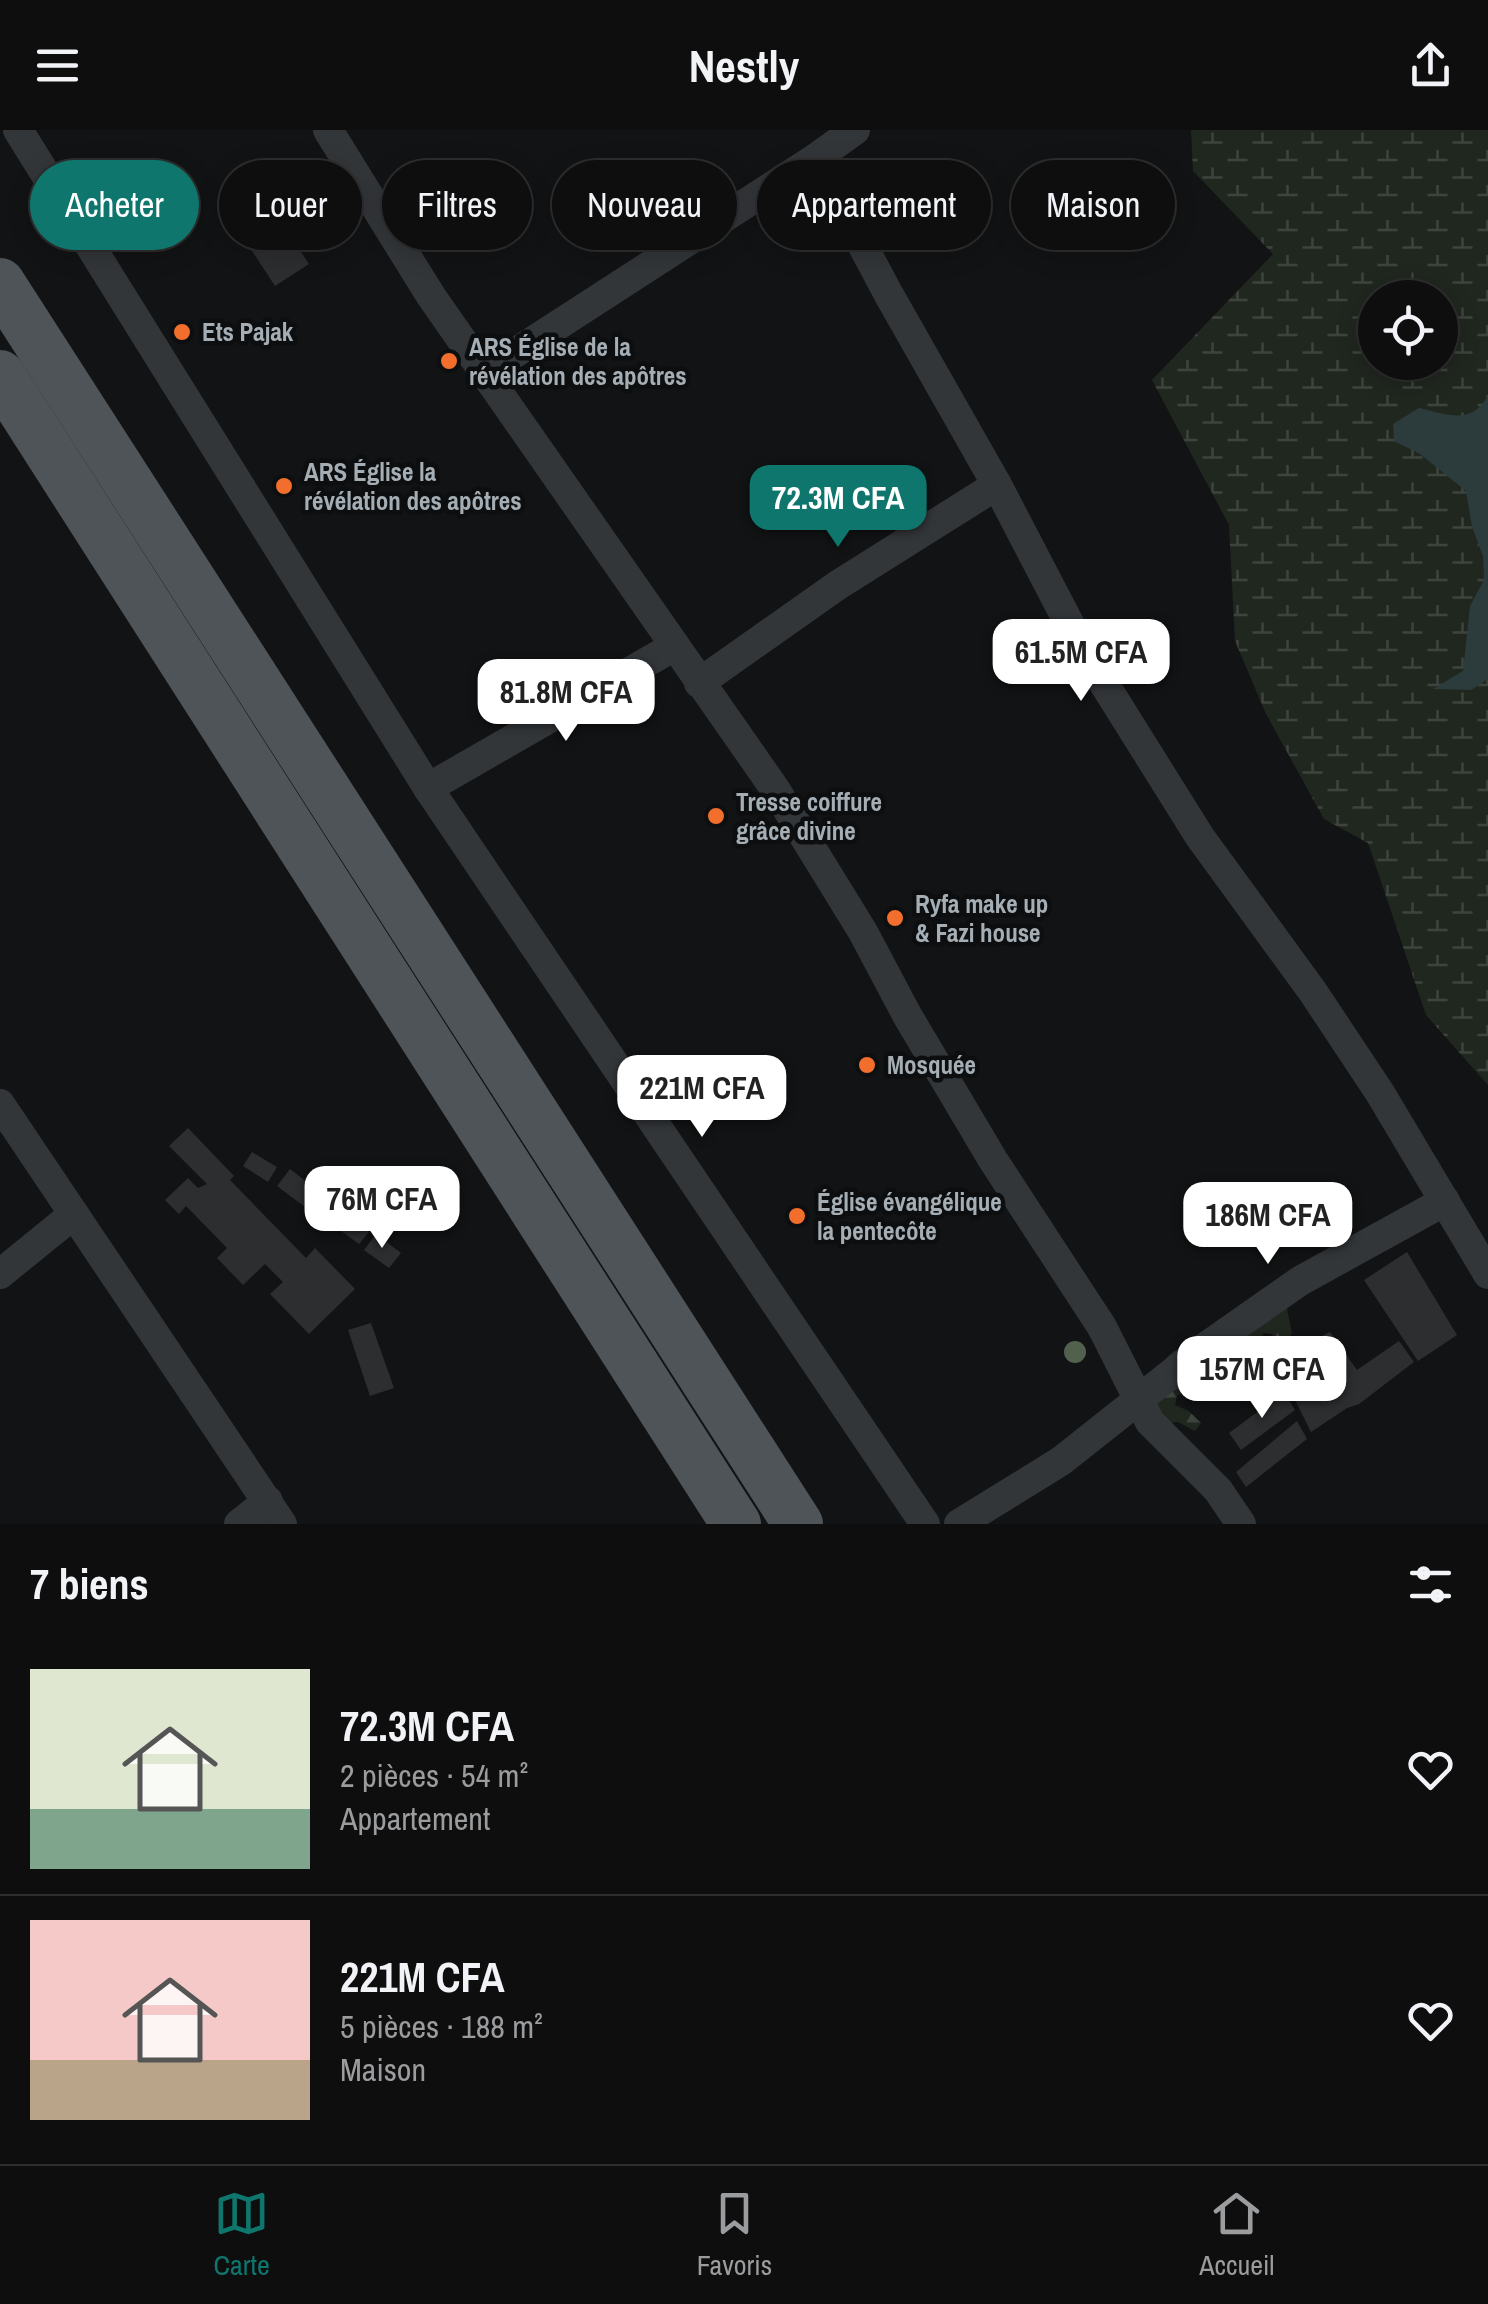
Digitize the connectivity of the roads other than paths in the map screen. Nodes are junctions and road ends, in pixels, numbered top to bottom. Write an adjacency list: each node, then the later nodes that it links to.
1 (18, 130): 11 (street)
2 (328, 130): 6 (street)
3 (855, 130): 4 (street)
4 (816, 158): 6 (street); 8 (street)
5 (0, 283): 21 (main road)
6 (484, 374): 9 (street)
7 (0, 375): 20 (main road)
8 (997, 484): 10 (street); 13 (street)
9 (673, 647): 10 (street); 11 (street)
10 (699, 683): 17 (street)
11 (428, 788): 22 (street)
12 (0, 1104): 14 (street)
13 (1445, 1200): 16 (street); 17 (street)
14 (74, 1214): 15 (street); 18 (street)
15 (0, 1274)
16 (1488, 1274)
17 (1137, 1402): 23 (street); 24 (street)
18 (275, 1512): 19 (street)
19 (238, 1524)
20 (736, 1524)
21 (798, 1524)
22 (925, 1524)
23 (960, 1524)
24 (1241, 1524)

